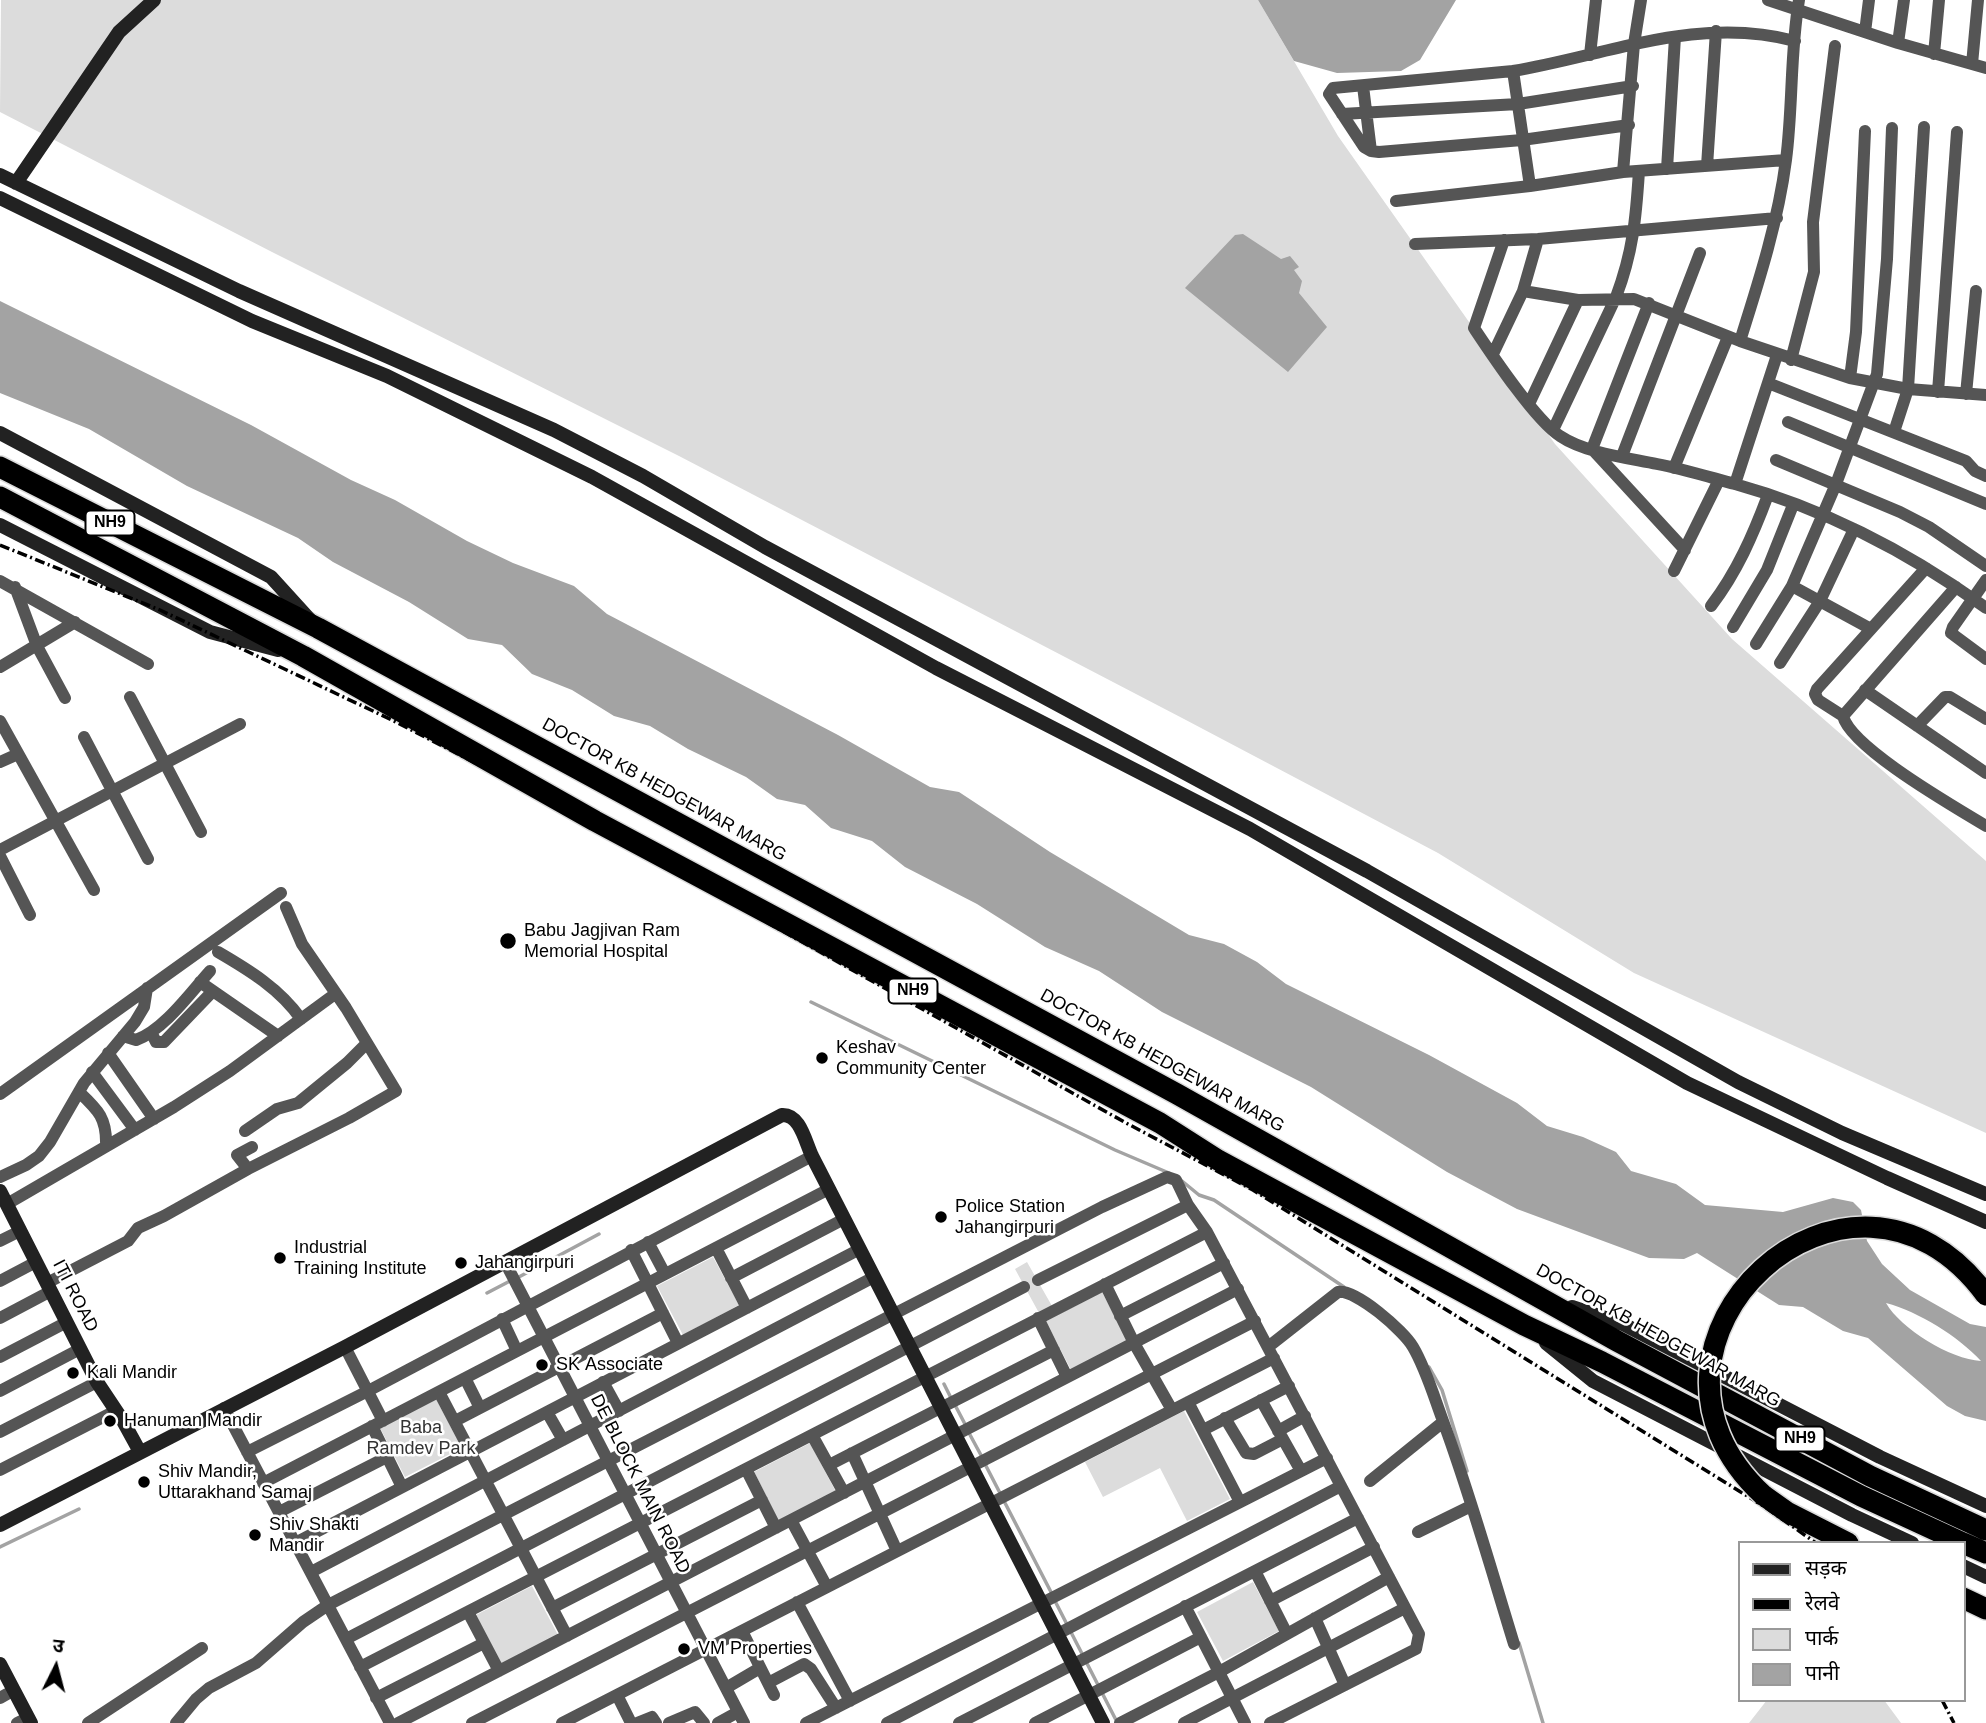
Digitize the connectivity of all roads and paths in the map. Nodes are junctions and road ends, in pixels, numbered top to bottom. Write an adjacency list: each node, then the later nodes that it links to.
1 (154, 0): 39 (main road)
2 (1596, 0): 17 (street)
3 (1641, 0): 14 (street)
4 (1768, 0): 9 (street)
5 (1869, 0): 11 (street)
6 (1904, 0): 13 (street)
7 (1939, 0): 16 (street)
8 (1978, 0): 18 (street)
9 (1797, 22): 10 (street); 11 (street); 33 (street)
10 (1716, 31): 12 (street); 34 (street)
11 (1865, 32): 13 (street)
12 (1675, 37): 14 (street); 35 (street)
13 (1898, 43): 16 (street)
14 (1634, 44): 17 (street); 22 (street)
15 (1835, 46): 60 (street)
16 (1934, 54): 18 (street)
17 (1590, 55): 20 (street)
18 (1972, 64): 19 (street)
19 (1986, 68)
20 (1513, 71): 21 (street); 23 (street)
21 (1363, 86): 24 (street); 25 (street)
22 (1633, 86): 23 (street); 26 (street)
23 (1518, 104): 24 (street); 31 (street)
24 (1366, 112): 25 (street); 32 (street)
25 (1342, 114): 32 (street)
26 (1629, 125): 31 (street); 37 (street)
27 (1924, 127): 64 (street)
28 (1892, 128): 62 (street)
29 (1864, 131): 61 (street)
30 (1957, 132): 65 (street)
31 (1522, 140): 32 (street); 40 (street)
32 (1371, 151)
33 (1786, 160): 34 (street); 43 (street)
34 (1707, 166): 35 (street)
35 (1667, 169): 36 (street)
36 (1639, 171): 37 (street); 44 (street)
37 (1623, 172): 40 (street)
38 (0, 176): 39 (main road)
39 (16, 183): 49 (main road)
40 (1530, 186): 42 (street)
41 (0, 198): 55 (main road)
42 (1396, 201)
43 (1777, 218): 44 (street); 57 (street)
44 (1635, 230): 45 (street); 52 (street)
45 (1538, 239): 46 (street); 50 (street)
46 (1504, 240): 47 (street); 58 (street)
47 (1415, 244)
48 (1700, 253): 56 (street)
49 (239, 291): 55 (main road); 163 (main road)
50 (1523, 291): 53 (street); 58 (street)
51 (1976, 291): 66 (street)
52 (1616, 297): 53 (street); 54 (street); 71 (street)
53 (1578, 299): 68 (street)
54 (1649, 303): 56 (street); 75 (street)
55 (230, 311): 167 (main road)
56 (1677, 314): 57 (street); 76 (street)
57 (1734, 339): 59 (street); 79 (street)
58 (1493, 354): 68 (street)
59 (1777, 355): 60 (street); 63 (street)
60 (1791, 360): 61 (street)
61 (1850, 378): 62 (street)
62 (1875, 382): 64 (street); 69 (street)
63 (1768, 383): 69 (street); 82 (street)
64 (1908, 388): 65 (street); 72 (street)
65 (1938, 392): 66 (street)
66 (1966, 394): 67 (street)
67 (1986, 395)
68 (1530, 404): 71 (street)
69 (1860, 419): 72 (street); 74 (street)
70 (1788, 422): 74 (street)
71 (1553, 430): 75 (street)
72 (1894, 432): 80 (street)
73 (0, 433): 106 (main road)
74 (1849, 448): 83 (street); 86 (street)
75 (1592, 449): 76 (street); 91 (street)
76 (1622, 456): 79 (street)
77 (1776, 460): 83 (street)
78 (0, 467): 106 (highway, NH9)
79 (1674, 468): 81 (street)
80 (1986, 476)
81 (1719, 480): 82 (street); 91 (street)
82 (1735, 484): 84 (street)
83 (1836, 484): 88 (street); 92 (street)
84 (1768, 495): 87 (street); 102 (street)
85 (0, 497): 110 (highway, NH9)
86 (1986, 501)
87 (1793, 505): 88 (street); 105 (street)
88 (1821, 515): 90 (street); 97 (street)
89 (0, 525): 110 (main road)
90 (1854, 529): 93 (street); 101 (street)
91 (1685, 550): 94 (street)
92 (1986, 566)
93 (1926, 568): 99 (street); 107 (street)
94 (1674, 571)
95 (1986, 580): 100 (street)
96 (0, 581): 98 (street)
97 (1792, 586): 101 (street); 108 (street)
98 (15, 587): 104 (street); 109 (street)
99 (1956, 587): 100 (street); 115 (street)
100 (1974, 600): 103 (street); 111 (street)
101 (1820, 601): 107 (street); 112 (street)
102 (1711, 606)
103 (1986, 608)
104 (75, 622): 109 (street); 113 (street)
105 (1733, 627)
106 (318, 628): 188 (highway, DOCTOR KB HEDGEWAR MARG)
107 (1871, 629): 118 (street)
108 (1756, 644)
109 (37, 646): 114 (street); 117 (street)
110 (303, 656): 200 (highway, NH9)
111 (1986, 659)
112 (1780, 663)
113 (148, 664)
114 (0, 667)
115 (1865, 690): 118 (street); 122 (street)
116 (130, 697): 126 (street)
117 (65, 698)
118 (1843, 716): 130 (street)
119 (1986, 719): 122 (street)
120 (0, 721): 124 (street)
121 (240, 724): 126 (street)
122 (1917, 726): 127 (street)
123 (84, 737): 128 (street)
124 (18, 754): 125 (street); 129 (street)
125 (0, 762)
126 (165, 764): 128 (street); 131 (street)
127 (1986, 773)
128 (114, 791): 129 (street); 134 (street)
129 (57, 821): 132 (street); 135 (street)
130 (1986, 826)
131 (201, 832)
132 (0, 850)
133 (0, 856): 138 (street)
134 (148, 859)
135 (94, 890)
136 (281, 893): 142 (street)
137 (286, 907): 144 (street)
138 (30, 915)
139 (218, 952): 145 (street)
140 (210, 971): 141 (street)
141 (200, 982): 143 (street); 146 (street)
142 (147, 988): 147 (street); 153 (street)
143 (212, 992): 146 (street); 148 (street)
144 (335, 994): 145 (street); 149 (street)
145 (301, 1019): 148 (street)
146 (151, 1032): 147 (street)
147 (123, 1036): 150 (street)
148 (278, 1036): 154 (street)
149 (366, 1044): 156 (street); 160 (street)
150 (108, 1054): 151 (street); 154 (street)
151 (93, 1072): 152 (street); 155 (street)
152 (79, 1092): 157 (street); 161 (street)
153 (0, 1094)
154 (154, 1119): 155 (street)
155 (135, 1130): 157 (street)
156 (245, 1131)
157 (106, 1146): 164 (street)
158 (252, 1147): 160 (street)
159 (812, 1156): 162 (main road); 171 (street); 176 (main road)
160 (248, 1169): 185 (street)
161 (0, 1177)
162 (829, 1189): 166 (main road); 172 (street)
163 (1986, 1194)
164 (2, 1196): 168 (main road, ITI ROAD)
165 (1188, 1205): 169 (street); 181 (street); 193 (street)
166 (844, 1219): 173 (main road); 180 (street)
167 (1986, 1222)
168 (20, 1231): 170 (street); 175 (main road, ITI ROAD)
169 (1207, 1232): 177 (street); 184 (street)
170 (0, 1241)
171 (648, 1242): 174 (street); 178 (street)
172 (716, 1248): 178 (street); 180 (street)
173 (860, 1249): 179 (main road); 191 (street)
174 (631, 1251): 183 (street); 190 (street)
175 (36, 1262): 182 (street); 185 (main road, ITI ROAD)
176 (505, 1262): 190 (street, DE BLOCK MAIN ROAD); 205 (main road)
177 (1224, 1263): 187 (street); 194 (street)
178 (665, 1274): 183 (street)
179 (874, 1277): 193 (main road); 230 (street)
180 (732, 1278): 191 (street)
181 (1038, 1280)
182 (0, 1281)
183 (648, 1283): 192 (street); 201 (street)
184 (1105, 1284): 194 (street); 196 (street)
185 (49, 1287): 195 (street); 199 (main road, ITI ROAD)
186 (1024, 1287): 204 (street)
187 (1238, 1289): 198 (street); 203 (street)
188 (1534, 1295): 268 (main road); 277 (highway, DOCTOR KB HEDGEWAR MARG / NH9)
189 (1986, 1295): 279 (highway, bridge)
190 (527, 1305): 197 (street); 201 (street, DE BLOCK MAIN ROAD)
191 (747, 1308): 202 (street)
192 (663, 1313): 202 (street); 211 (street)
193 (893, 1314): 204 (main road); 250 (street)
194 (1120, 1316): 203 (street)
195 (0, 1318)
196 (1038, 1318): 207 (street); 213 (street)
197 (502, 1319): 208 (street); 220 (street)
198 (1255, 1321): 209 (street); 212 (street)
199 (67, 1322): 206 (main road, ITI ROAD); 210 (street)
200 (1524, 1325): 280 (main road); 281 (highway, NH9)
201 (544, 1337): 208 (street); 211 (street, DE BLOCK MAIN ROAD)
202 (678, 1343): 217 (street)
203 (1134, 1343): 212 (street); 214 (street)
204 (910, 1346): 213 (main road); 263 (street)
205 (345, 1347): 220 (street); 225 (main road)
206 (80, 1349): 216 (main road, ITI ROAD); 219 (street)
207 (1054, 1350): 214 (street); 227 (street)
208 (517, 1351): 215 (street)
209 (1271, 1353): 218 (street); 224 (street); 235 (street)
210 (0, 1357)
211 (559, 1367): 222 (street, DE BLOCK MAIN ROAD); 226 (street)
212 (1153, 1374): 228 (street); 252 (street)
213 (925, 1377): 227 (main road); 240 (street)
214 (1067, 1377): 241 (street)
215 (465, 1378): 221 (street); 226 (street)
216 (97, 1382): 229 (main road, ITI ROAD); 239 (street)
217 (603, 1382): 222 (street); 230 (street)
218 (1289, 1386): 223 (street); 232 (street)
219 (0, 1391)
220 (368, 1391): 236 (street); 246 (street)
221 (439, 1392): 234 (street); 236 (street)
222 (575, 1397): 231 (street); 237 (street, DE BLOCK MAIN ROAD)
223 (1261, 1400): 233 (street); 242 (street)
224 (1188, 1402): 228 (street); 238 (street)
225 (224, 1408): 245 (main road); 246 (street)
226 (480, 1408): 234 (street)
227 (941, 1408): 241 (main road); 247 (street)
228 (1172, 1410): 266 (street)
229 (115, 1411): 245 (main road, ITI ROAD); 254 (street)
230 (619, 1411): 237 (street)
231 (547, 1412): 243 (street); 244 (street)
232 (1304, 1416): 242 (street); 249 (street)
233 (1225, 1418): 238 (street); 242 (street)
234 (455, 1421): 244 (street)
235 (1443, 1422): 258 (street); 267 (street)
236 (378, 1423): 248 (street); 259 (street)
237 (590, 1426): 243 (street); 250 (street, DE BLOCK MAIN ROAD)
238 (1203, 1430): 265 (street)
239 (0, 1432)
240 (812, 1435): 251 (street); 253 (street)
241 (955, 1435): 252 (main road); 257 (street)
242 (1280, 1435): 255 (street)
243 (562, 1440): 256 (street)
244 (471, 1451): 256 (street); 261 (street)
245 (140, 1452): 275 (main road)
246 (247, 1452): 259 (street)
247 (852, 1453): 251 (street); 257 (street)
248 (387, 1457): 261 (street); 269 (street)
249 (1327, 1458): 255 (street); 260 (street)
250 (608, 1461): 263 (street, DE BLOCK MAIN ROAD); 271 (street)
251 (829, 1465): 262 (street)
252 (972, 1467): 266 (main road); 270 (street)
253 (746, 1469): 264 (street); 274 (street)
254 (0, 1470)
255 (1301, 1471): 265 (street)
256 (486, 1480): 271 (street); 292 (street)
257 (866, 1481): 262 (street); 270 (street)
258 (1370, 1481)
259 (263, 1483): 269 (street)
260 (1341, 1486): 272 (street); 311 (street)
261 (402, 1487): 282 (street)
262 (844, 1493): 273 (street)
263 (625, 1494): 274 (street, DE BLOCK MAIN ROAD); 285 (street)
264 (762, 1500): 276 (street); 289 (street)
265 (1240, 1502): 301 (street)
266 (990, 1503): 286 (street); 301 (main road)
267 (1471, 1506): 278 (street); 317 (street)
268 (1986, 1506)
269 (279, 1512): 282 (street)
270 (881, 1514): 286 (street); 287 (street)
271 (503, 1515): 285 (street); 302 (street)
272 (1358, 1518): 284 (street); 291 (street)
273 (791, 1520): 276 (street); 287 (street)
274 (640, 1523): 289 (street, DE BLOCK MAIN ROAD); 293 (street)
275 (0, 1525)
276 (776, 1528): 296 (street)
277 (1986, 1530)
278 (1418, 1532)
279 (1844, 1541)
280 (1908, 1541)
281 (1959, 1541)
282 (295, 1543): 292 (street)
283 (1965, 1544): 288 (highway, NH9)
284 (1374, 1547): 294 (street); 299 (street)
285 (521, 1548): 293 (street); 315 (street)
286 (897, 1551): 297 (street)
287 (807, 1552): 297 (street); 308 (street)
288 (1986, 1553)
289 (656, 1554): 296 (street, DE BLOCK MAIN ROAD); 304 (street)
290 (1965, 1567): 295 (main road)
291 (1255, 1571): 299 (street); 303 (street)
292 (310, 1572): 302 (street)
293 (536, 1577): 304 (street); 307 (street)
294 (1389, 1577): 305 (street); 309 (street)
295 (1986, 1577)
296 (671, 1582): 308 (street, DE BLOCK MAIN ROAD); 313 (street)
297 (827, 1587): 300 (street)
298 (1965, 1599): 306 (highway)
299 (1270, 1601): 312 (street)
300 (797, 1602): 310 (street); 334 (street)
301 (1042, 1603): 311 (main road); 334 (street)
302 (328, 1605): 315 (street); 339 (street)
303 (1185, 1606): 314 (street); 322 (street)
304 (552, 1608): 313 (street)
305 (1405, 1608): 319 (street); 327 (street)
306 (1986, 1609)
307 (468, 1612): 316 (street); 323 (street)
308 (687, 1613): 320 (street, DE BLOCK MAIN ROAD); 342 (street)
309 (1315, 1618): 312 (street); 319 (street)
310 (742, 1630): 320 (street); 324 (street)
311 (1058, 1634): 322 (main road); 351 (street)
312 (1287, 1634): 326 (street)
313 (567, 1636): 325 (street)
314 (1201, 1637): 326 (street); 331 (street)
315 (346, 1639): 323 (street)
316 (484, 1643): 325 (street); 332 (street)
317 (1514, 1644)
318 (202, 1648): 338 (street)
319 (1329, 1648): 327 (street); 333 (street)
320 (706, 1649): 328 (street, DE BLOCK MAIN ROAD); 330 (street)
321 (0, 1664): 337 (main road)
322 (1073, 1664): 331 (main road); 352 (street)
323 (360, 1667): 332 (street)
324 (761, 1668): 328 (street); 335 (street)
325 (499, 1671): 341 (street)
326 (1219, 1672): 333 (street); 355 (street)
327 (1345, 1685): 358 (street)
328 (726, 1688): 336 (street, DE BLOCK MAIN ROAD)
329 (2, 1691): 337 (main road)
330 (617, 1695): 343 (street); 344 (street)
331 (1089, 1695): 353 (street); 354 (main road)
332 (376, 1698): 340 (street)
333 (1232, 1698): 356 (street); 357 (street)
334 (850, 1701): 335 (street)
335 (836, 1708): 350 (street)
336 (741, 1717): 349 (street)
337 (23, 1722)
338 (88, 1723)
339 (176, 1723)
340 (390, 1723)
341 (397, 1723)
342 (472, 1723)
343 (562, 1723)
344 (631, 1723)
345 (637, 1723): 346 (street)
346 (656, 1723)
347 (668, 1723): 348 (street)
348 (704, 1723)
349 (718, 1723)
350 (807, 1723)
351 (887, 1723)
352 (961, 1723)
353 (1035, 1723)
354 (1103, 1723)
355 (1120, 1723)
356 (1184, 1723)
357 (1245, 1723)
358 (1270, 1723)

